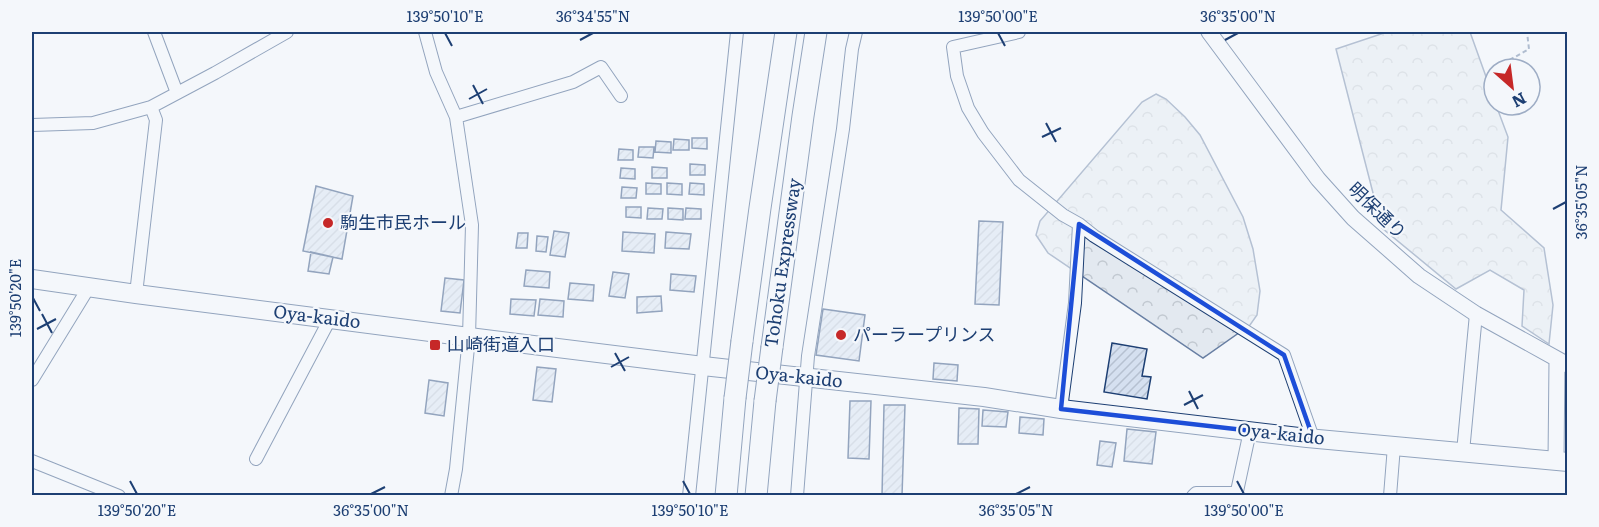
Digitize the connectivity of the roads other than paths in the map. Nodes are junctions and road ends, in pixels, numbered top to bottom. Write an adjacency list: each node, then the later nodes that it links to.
1 (154, 32): 10 (street)
2 (287, 32): 10 (street)
3 (425, 32): 13 (street)
4 (737, 32): 23 (street)
5 (786, 32): 38 (highway, Tohoku Expressway, bridge)
6 (816, 32): 39 (highway, Tohoku Expressway, bridge)
7 (856, 32): 24 (street)
8 (1019, 32): 15 (street)
9 (1209, 32): 19 (street, 明保通り)
10 (177, 93): 12 (street)
11 (621, 96): 13 (street)
12 (151, 107): 14 (street); 18 (street)
13 (456, 117): 21 (street)
14 (32, 125)
15 (1079, 224): 26 (street); 28 (street)
16 (32, 279): 17 (main road, Oya-kaido)
17 (89, 287): 18 (main road, Oya-kaido); 25 (street)
18 (136, 294): 20 (main road, Oya-kaido)
19 (1476, 314): 22 (street, 明保通り); 30 (street)
20 (330, 319): 21 (main road, Oya-kaido); 31 (street)
21 (469, 337): 23 (main road, Oya-kaido); 36 (street)
22 (1562, 363): 33 (street)
23 (703, 366): 24 (main road, Oya-kaido); 37 (street)
24 (807, 378): 26 (main road, Oya-kaido); 40 (street)
25 (32, 380)
26 (1062, 410): 27 (main road, Oya-kaido)
27 (1250, 431): 28 (main road, Oya-kaido); 34 (street)
28 (1313, 438): 29 (main road, Oya-kaido)
29 (1394, 446): 30 (main road, Oya-kaido); 42 (street)
30 (1463, 452): 33 (main road, Oya-kaido)
31 (256, 459)
32 (32, 461): 35 (street)
33 (1562, 461)
34 (1235, 494): 41 (street)
35 (119, 495)
36 (451, 495)
37 (689, 495)
38 (726, 495)
39 (756, 495)
40 (796, 495)
41 (1192, 495)
42 (1390, 495)

